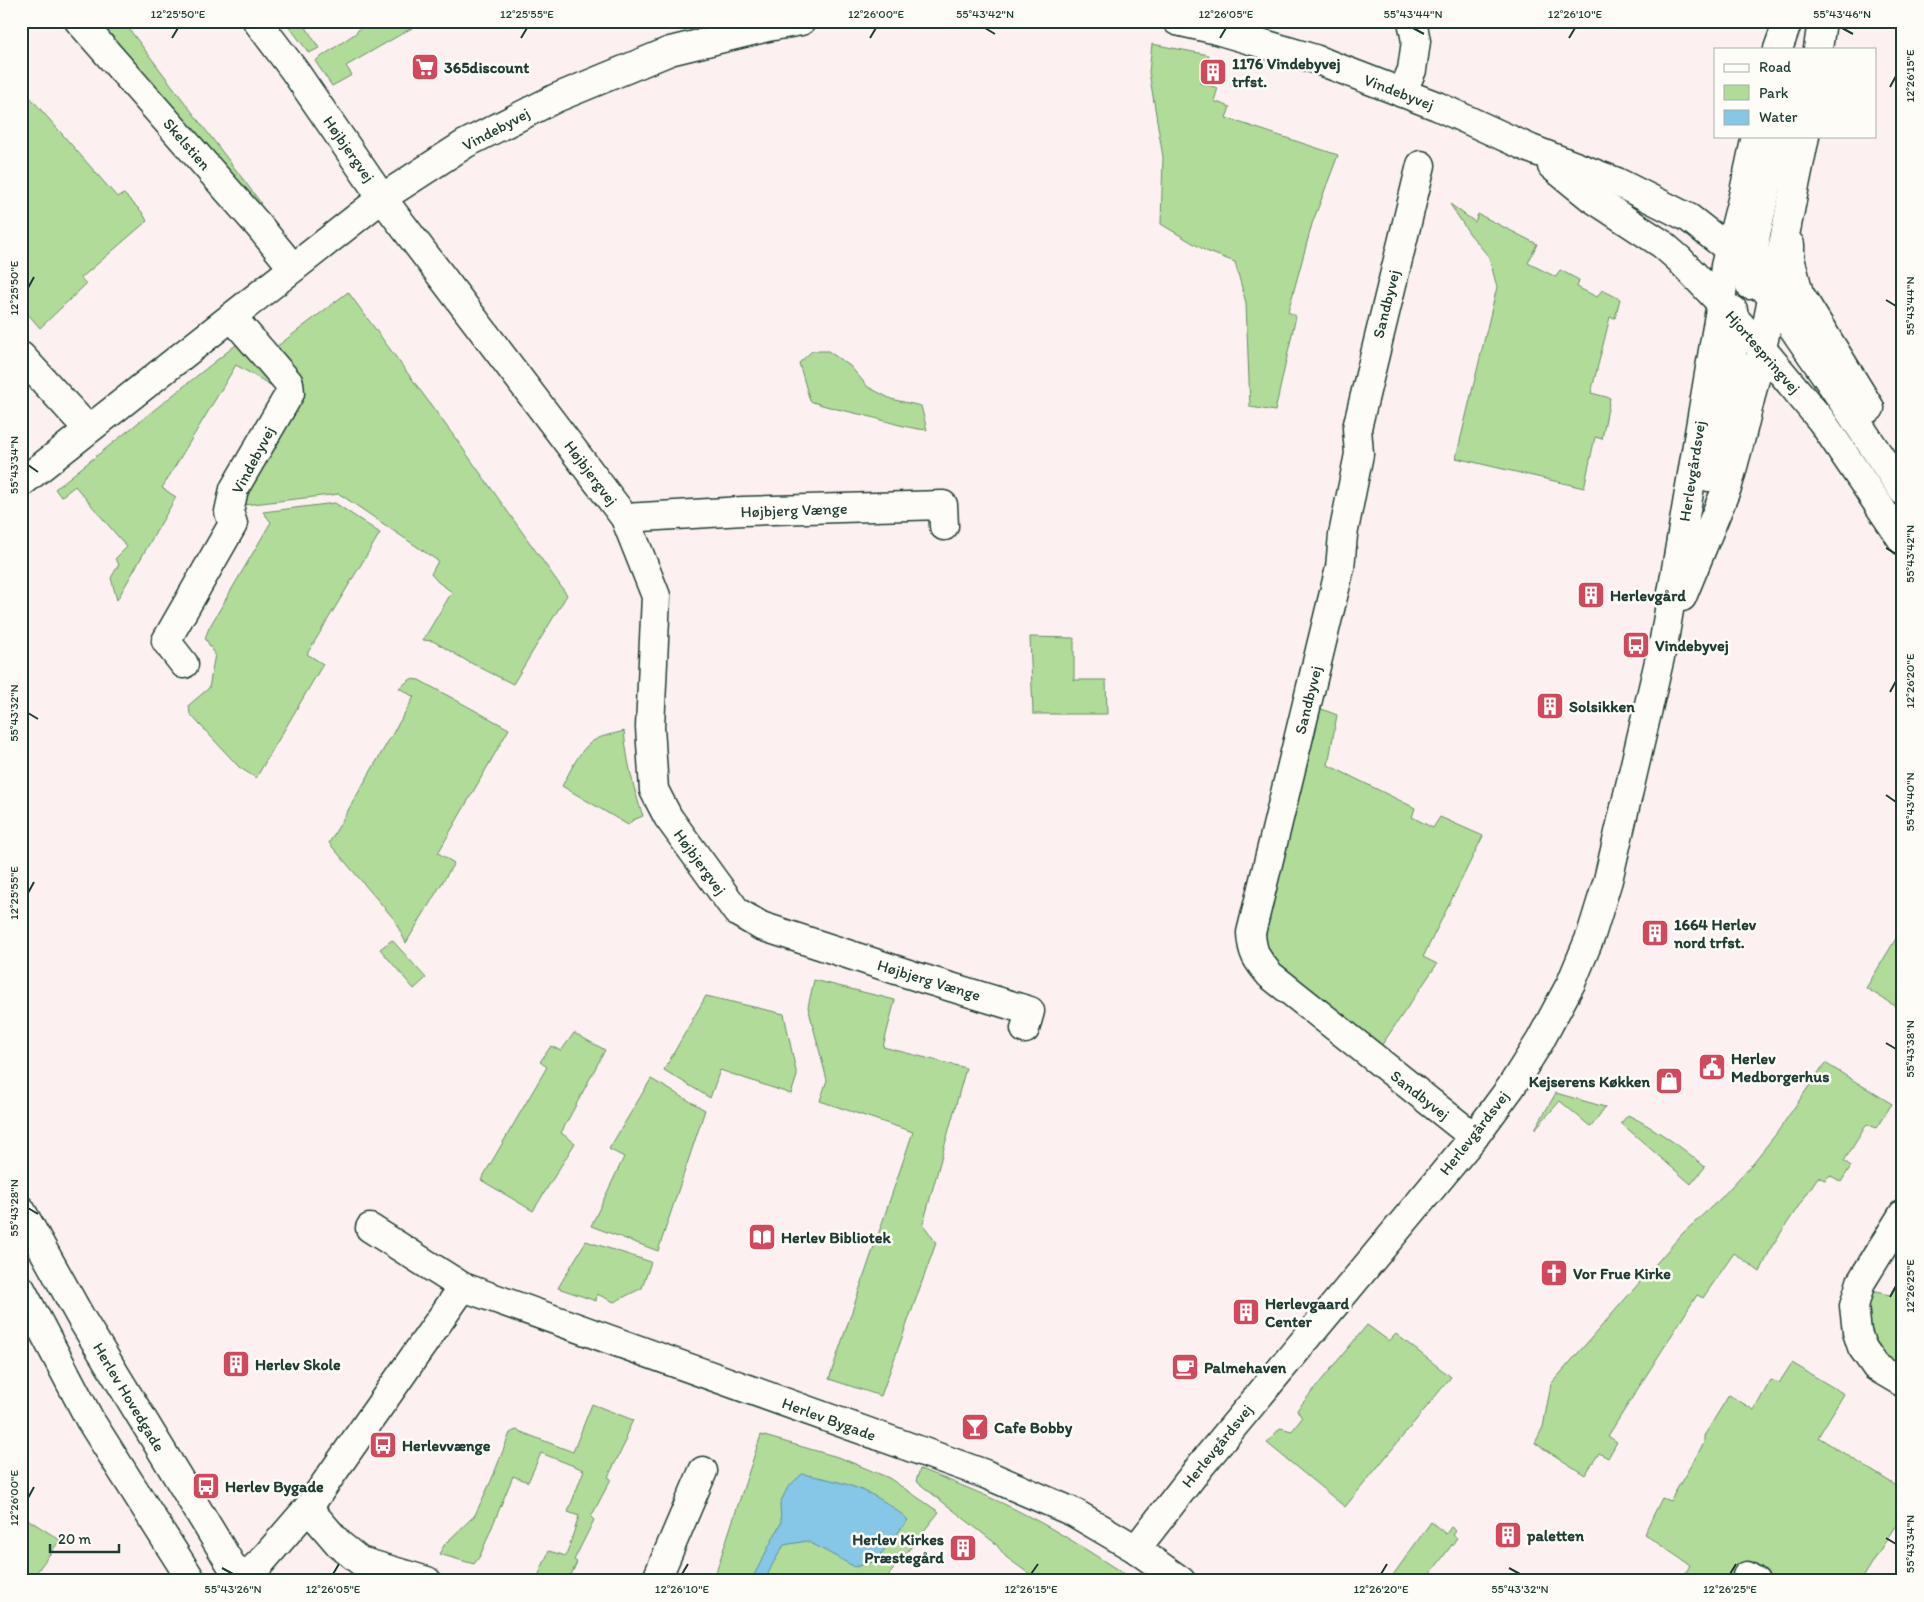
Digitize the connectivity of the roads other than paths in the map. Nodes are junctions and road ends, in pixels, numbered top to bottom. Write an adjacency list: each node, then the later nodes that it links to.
1 (79, 21): 21 (street, Skelstien)
2 (257, 21): 19 (street, Højbjergvej)
3 (801, 21): 9 (street, Vindebyvej)
4 (1177, 21): 13 (street, Vindebyvej)
5 (1412, 21): 13 (street)
6 (1788, 21): 10 (street)
7 (1795, 21): 11 (street)
8 (1822, 21): 12 (street)
9 (768, 24): 19 (street, Vindebyvej)
10 (1778, 48)
11 (1792, 48)
12 (1818, 48)
13 (1402, 93): 17 (street, Vindebyvej)
14 (1756, 138): 22 (street)
15 (1778, 138): 22 (street)
16 (1805, 138): 20 (street)
17 (1530, 150): 22 (street, Vindebyvej); 22 (street, Vindebyvej)
18 (1421, 165): 38 (street, Sandbyvej)
19 (382, 198): 21 (street, Vindebyvej); 30 (street, Højbjergvej)
20 (1788, 218): 22 (street); 27 (street)
21 (293, 268): 23 (street, Vindebyvej)
22 (1739, 287): 24 (street, Hjortespringvej); 29 (street, Hjortespringvej); 33 (street); 34 (street, Herlevgårdsvej)
23 (232, 317): 26 (street, Vindebyvej); 35 (street, Vindebyvej)
24 (1762, 349): 32 (street, Hjortespringvej); 33 (street, Herlevgårdsvej)
25 (21, 356): 26 (street)
26 (88, 429): 28 (street, Vindebyvej)
27 (1903, 467)
28 (21, 483)
29 (1903, 490)
30 (625, 518): 31 (street, Højbjerg Vænge); 36 (street, Højbjergvej)
31 (944, 526)
32 (1903, 541)
33 (1700, 553): 34 (street, Herlevgårdsvej)
34 (1664, 640): 38 (street, Herlevgårdsvej)
35 (184, 664)
36 (811, 942): 37 (street, Højbjerg Vænge)
37 (1025, 1029)
38 (1474, 1137): 47 (street, Herlevgårdsvej)
39 (21, 1210): 49 (street, Herlev Hovedgade)
40 (1903, 1214): 44 (street)
41 (370, 1228): 42 (street, Herlev Bygade)
42 (463, 1287): 46 (street); 47 (street, Herlev Bygade)
43 (21, 1289): 48 (street)
44 (1903, 1383)
45 (703, 1471): 51 (street)
46 (308, 1508): 49 (street); 50 (street)
47 (1136, 1549): 52 (street, Herlev Bygade)
48 (192, 1581)
49 (241, 1581)
50 (427, 1581)
51 (656, 1581)
52 (1181, 1581)

